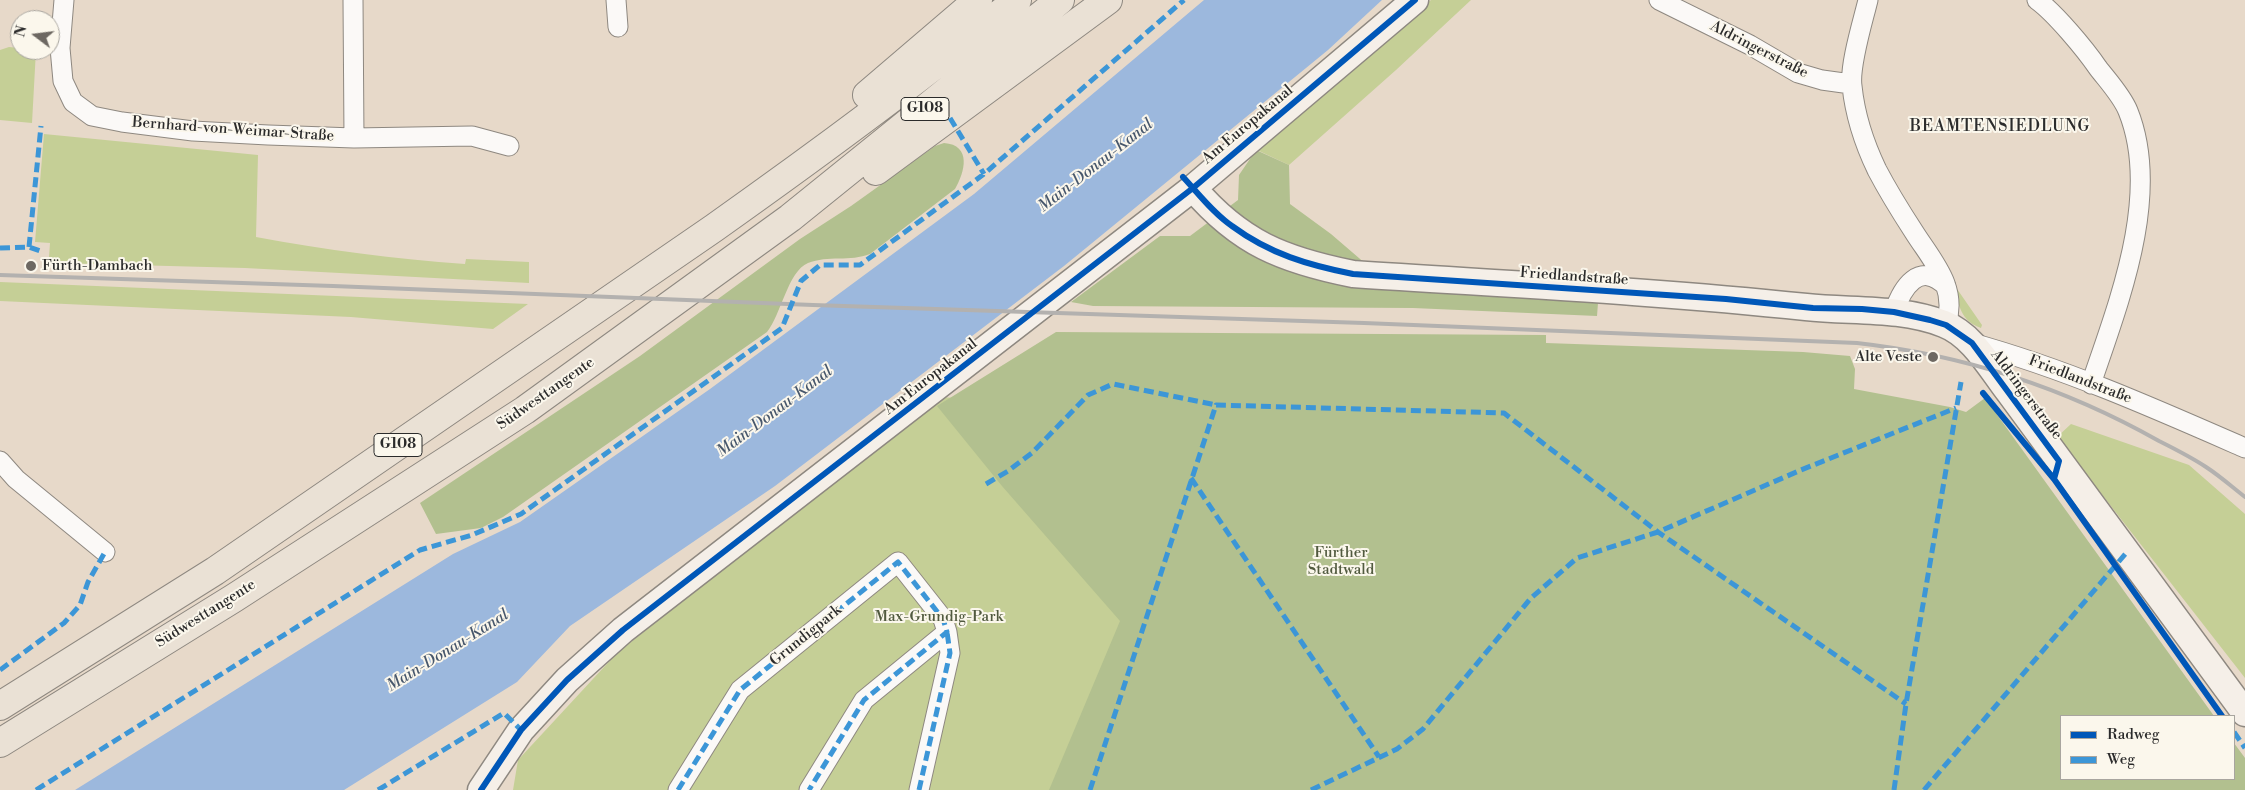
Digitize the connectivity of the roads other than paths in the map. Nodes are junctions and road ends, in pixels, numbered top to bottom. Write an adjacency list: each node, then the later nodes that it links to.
1 (64, 0): 14 (street, Bernhard-von-Weimar-Straße)
2 (353, 0): 14 (street, Bernhard-von-Weimar-Straße)
3 (616, 0): 12 (street)
4 (978, 0): 16 (highway)
5 (1017, 0): 16 (highway, G108)
6 (1060, 0): 18 (highway, Südwesttangente / G108)
7 (1108, 0): 18 (highway)
8 (1415, 0): 17 (main road, Am Europakanal)
9 (1659, 0): 13 (street, Aldringerstraße)
10 (1868, 0): 13 (street)
11 (2037, 0): 25 (street)
12 (618, 26)
13 (1851, 84): 19 (street)
14 (354, 138): 15 (street, Bernhard-von-Weimar-Straße)
15 (509, 146)
16 (790, 174): 30 (highway, G108)
17 (1193, 188): 22 (main road, Friedlandstraße); 33 (main road, Am Europakanal)
18 (790, 218): 32 (highway, Südwesttangente / G108)
19 (1914, 232): 20 (street); 21 (street)
20 (1912, 280): 21 (street); 22 (street)
21 (1946, 286): 23 (street)
22 (1894, 312): 23 (main road, Friedlandstraße)
23 (1946, 325): 24 (main road, Friedlandstraße)
24 (1972, 343): 25 (street, Friedlandstraße); 31 (main road, Aldringerstraße)
25 (2091, 384): 26 (street, Friedlandstraße)
26 (2245, 448)
27 (0, 461): 28 (street)
28 (105, 552)
29 (946, 632): 34 (street, Grundigpark); 35 (street); 36 (street, Grundigpark)
30 (0, 706)
31 (2245, 713)
32 (0, 743)
33 (482, 790)
34 (678, 790)
35 (809, 790)
36 (919, 790)

